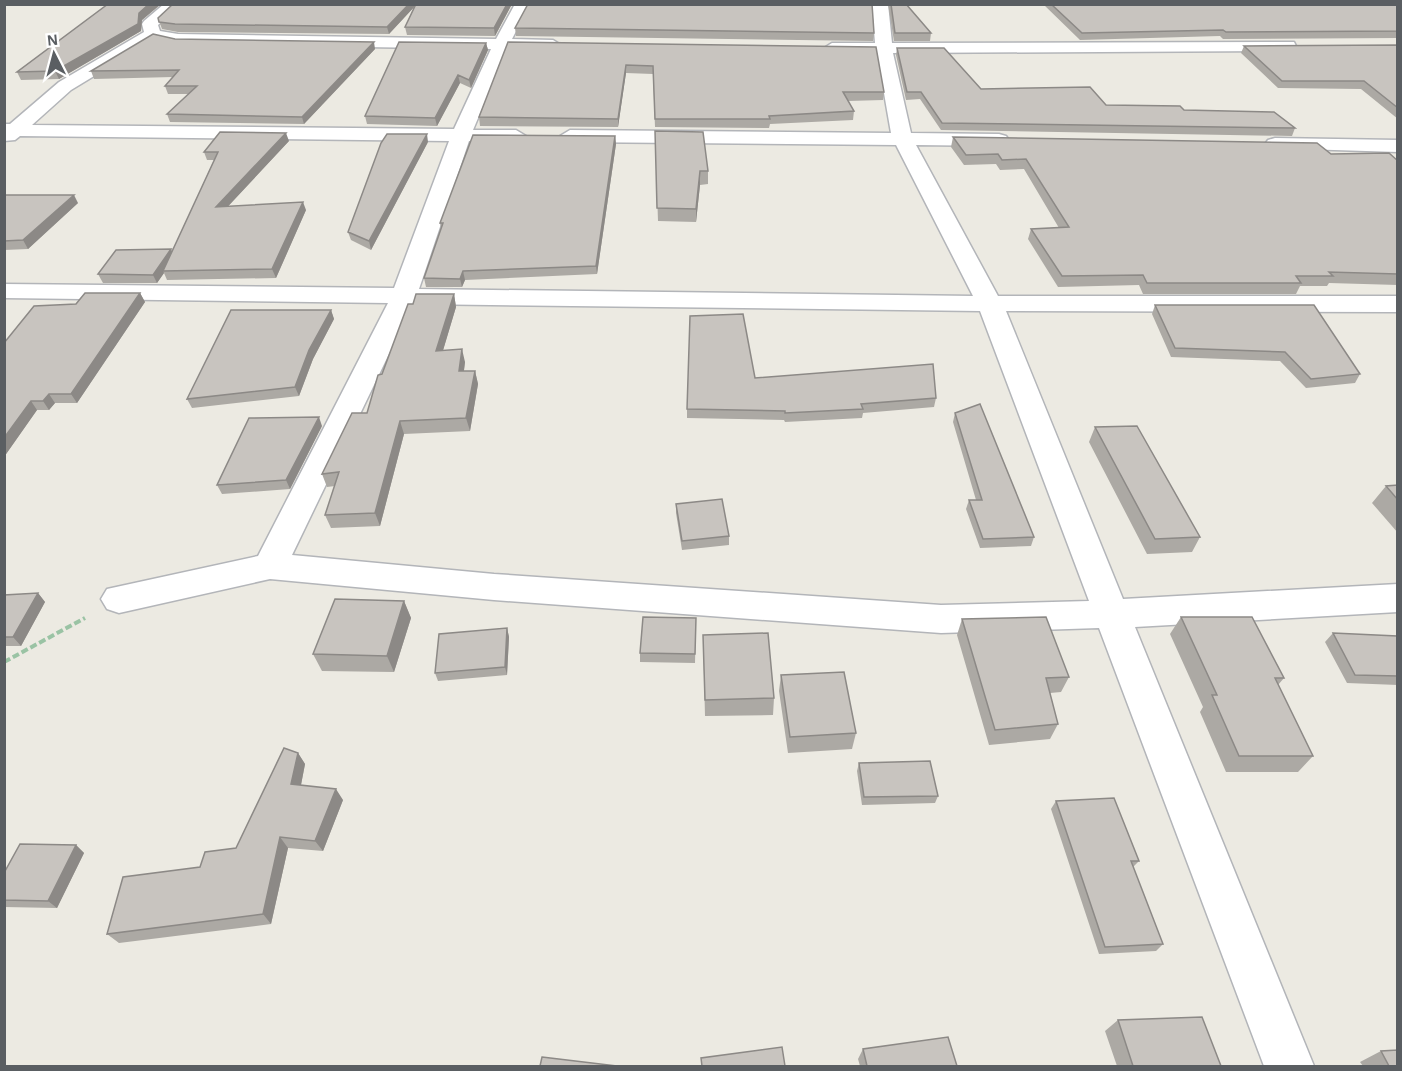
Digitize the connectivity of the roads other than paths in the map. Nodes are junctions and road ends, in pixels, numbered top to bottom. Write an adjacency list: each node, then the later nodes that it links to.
1 (174, 4): 4 (street)
2 (523, 4): 5 (street)
3 (880, 4): 9 (street)
4 (153, 33): 5 (street); 10 (street)
5 (501, 44): 6 (street); 11 (street)
6 (572, 45)
7 (1302, 46): 9 (street)
8 (812, 48): 9 (street)
9 (884, 48): 14 (street)
10 (8, 133): 11 (street)
11 (461, 136): 12 (street); 20 (street)
12 (532, 136)
13 (556, 136): 14 (street)
14 (902, 138): 15 (street); 21 (street)
15 (1022, 140)
16 (1260, 144): 17 (street)
17 (1388, 146): 18 (street)
18 (1398, 161)
19 (4, 291): 20 (street)
20 (404, 296): 21 (street); 23 (street)
21 (990, 304): 22 (street); 26 (street)
22 (1398, 304)
23 (270, 566): 25 (street); 26 (street)
24 (1398, 598): 26 (street)
25 (118, 600)
26 (1112, 614): 27 (street)
27 (1289, 1066)

